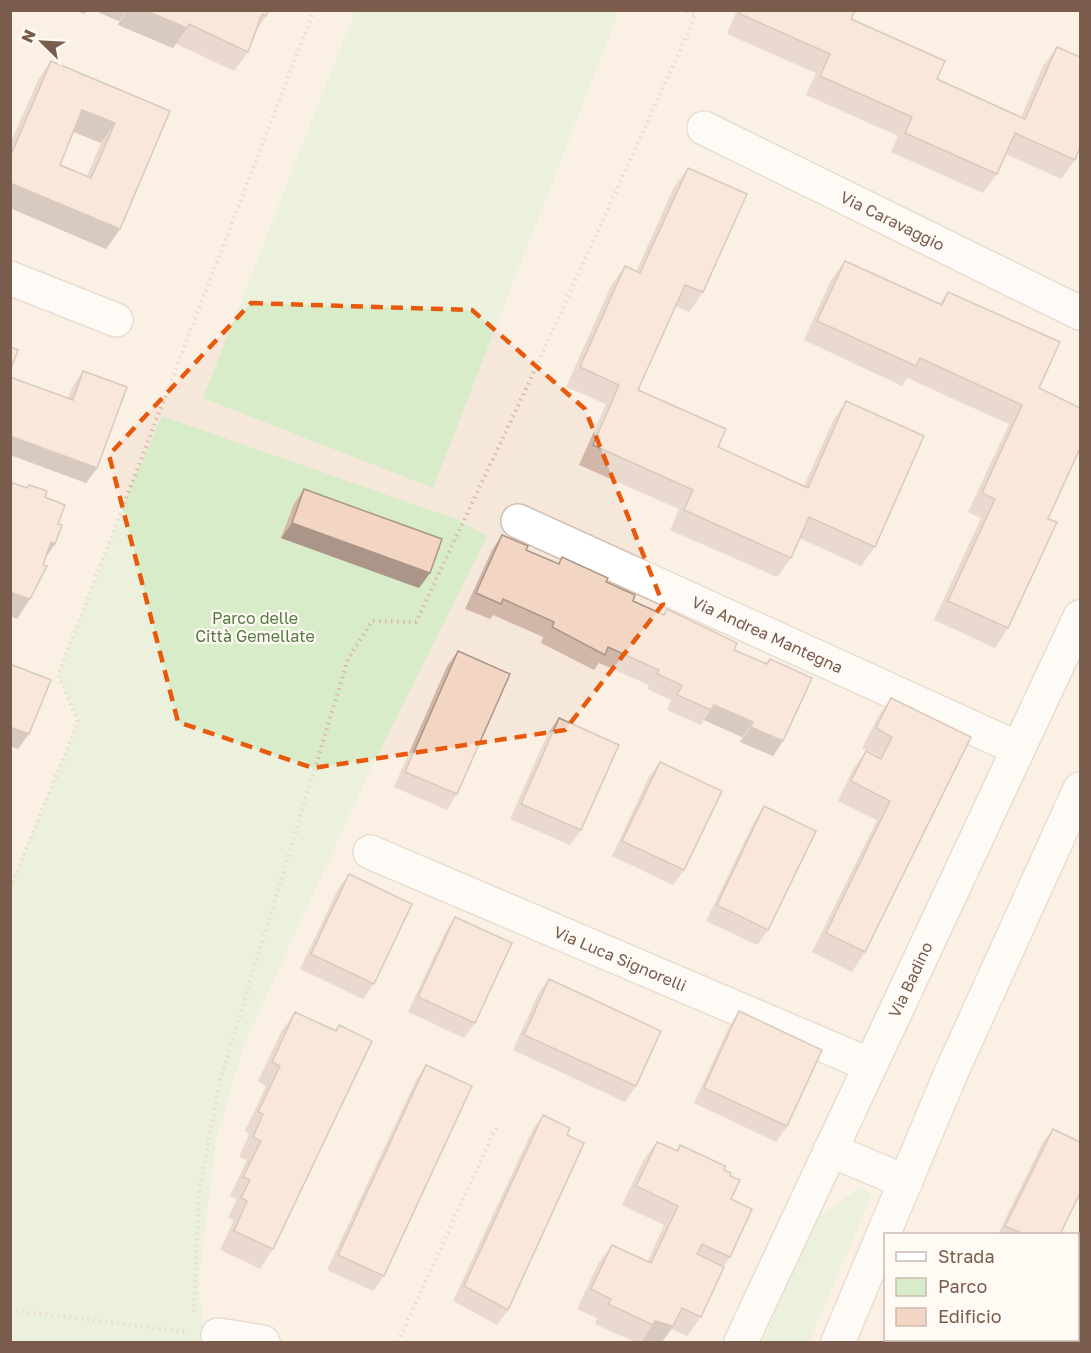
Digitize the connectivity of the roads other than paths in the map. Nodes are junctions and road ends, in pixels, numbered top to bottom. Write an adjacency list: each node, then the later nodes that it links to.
1 (704, 128): 3 (street, Via Caravaggio)
2 (10, 278): 4 (street)
3 (1080, 313)
4 (116, 320)
5 (518, 521): 7 (street, Via Andrea Mantegna)
6 (1080, 617): 7 (street, Via Badino)
7 (1017, 748): 10 (street, Via Badino)
8 (1080, 789): 12 (street)
9 (370, 852): 10 (street, Via Luca Signorelli)
10 (870, 1065): 11 (street, Via Badino)
11 (830, 1150): 12 (street); 17 (street, Via Badino)
12 (906, 1182): 13 (street)
13 (884, 1233)
14 (884, 1234): 18 (street)
15 (206, 1334): 16 (street)
16 (263, 1342)
17 (741, 1342)
18 (838, 1342)

